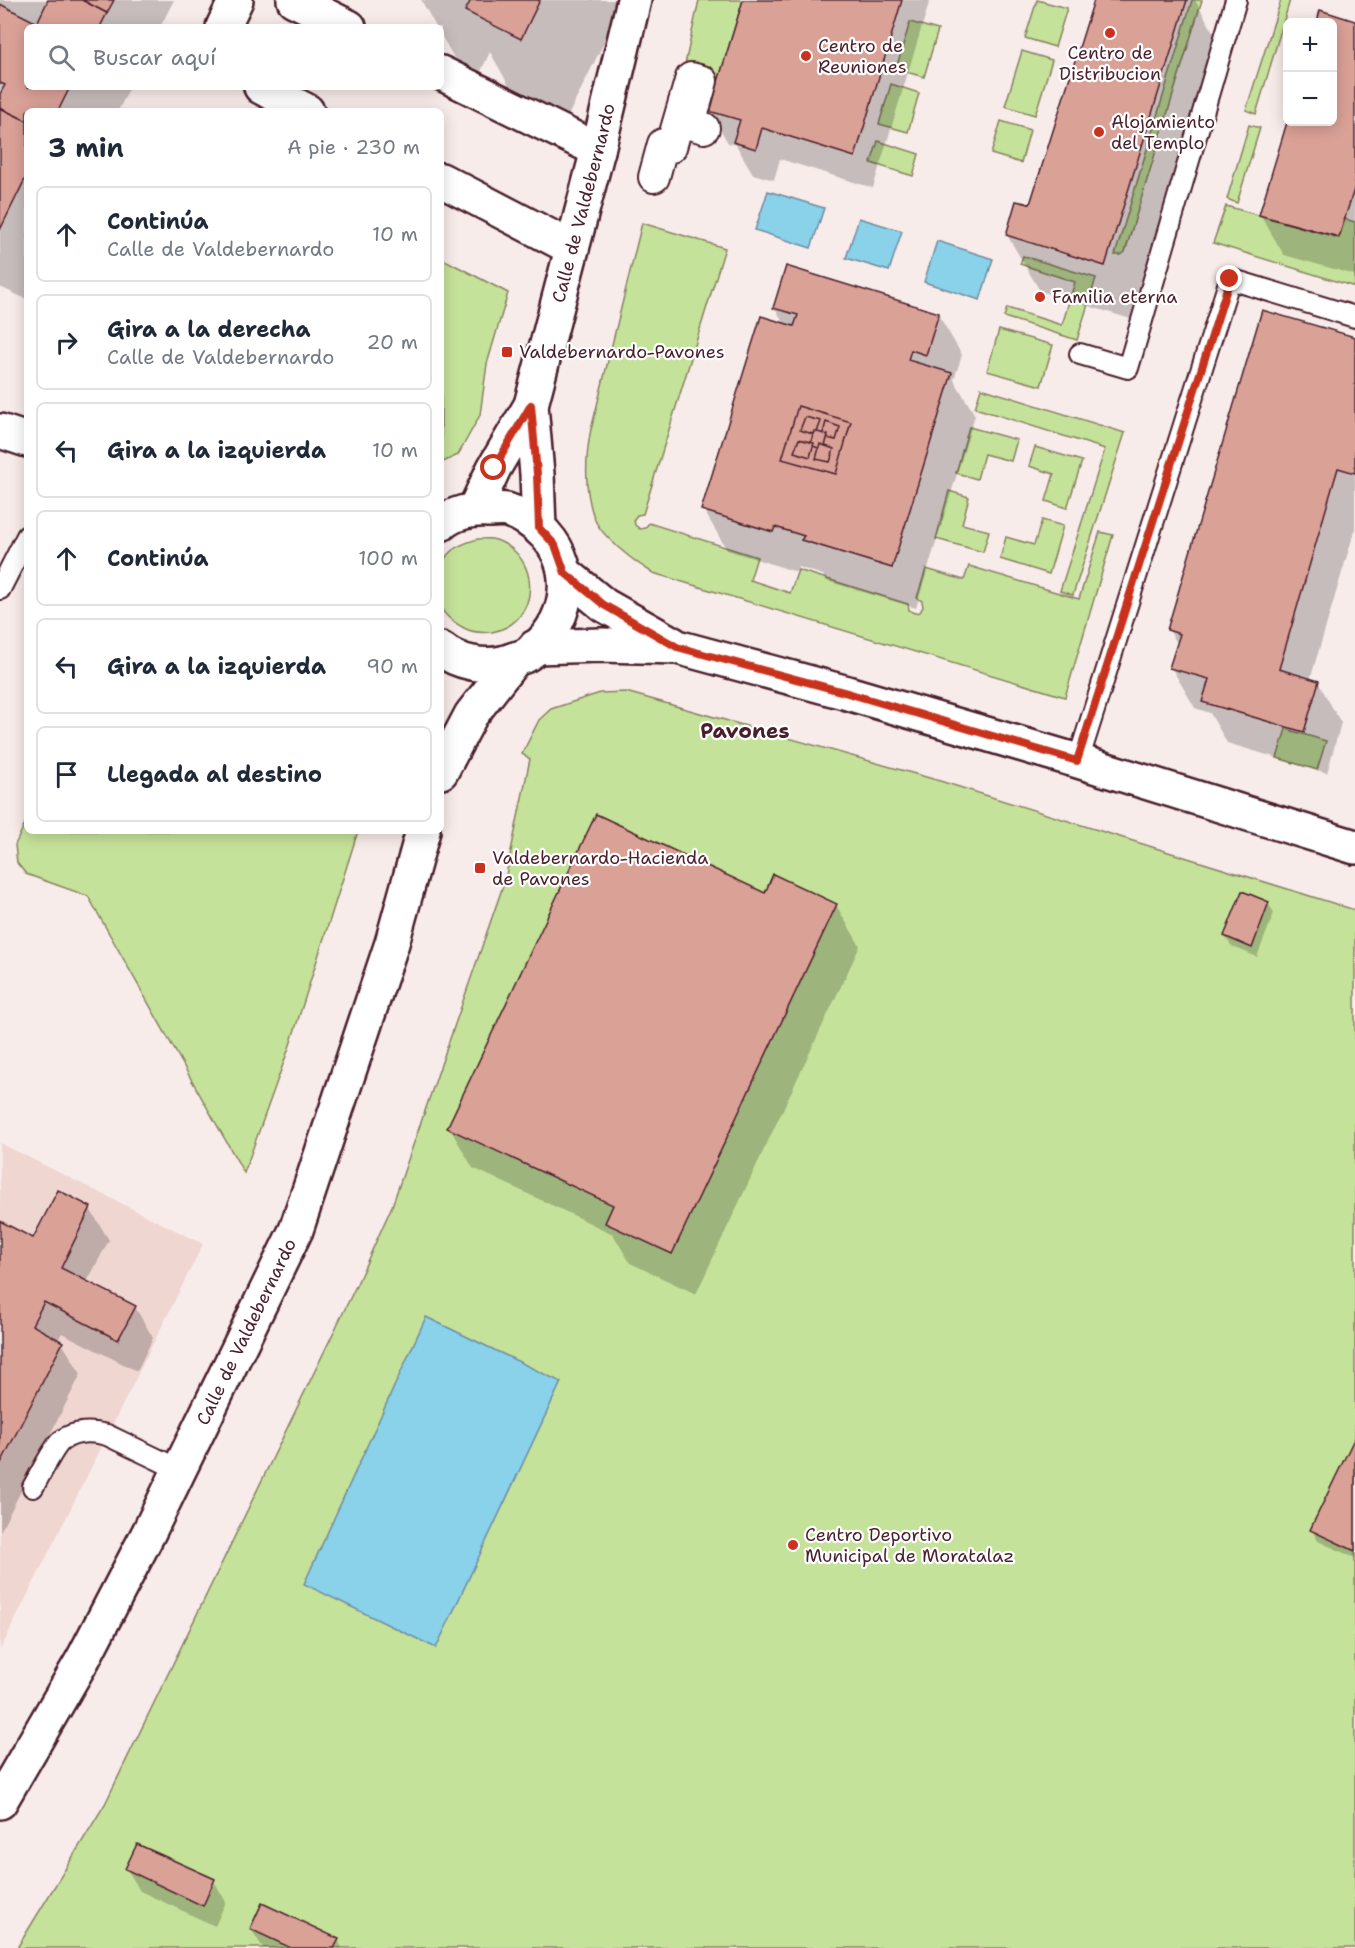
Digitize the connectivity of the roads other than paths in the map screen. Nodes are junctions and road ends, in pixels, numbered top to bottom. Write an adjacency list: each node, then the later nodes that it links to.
1 (236, 0): 5 (street)
2 (294, 0): 6 (street)
3 (634, 0): 11 (street, Calle de Valdebernardo)
4 (1236, 0): 16 (lane)
5 (224, 24)
6 (343, 24)
7 (444, 74): 11 (street)
8 (267, 90): 9 (street)
9 (301, 108)
10 (704, 128): 12 (street)
11 (598, 150): 14 (street, Calle de Valdebernardo)
12 (650, 176)
13 (444, 182): 14 (street)
14 (572, 248): 17 (street, Calle de Valdebernardo)
15 (1355, 317): 28 (lane)
16 (1080, 354)
17 (531, 405): 20 (street, Calle de Valdebernardo); 21 (street, Calle de Valdebernardo)
18 (0, 431): 19 (street)
19 (24, 439)
20 (451, 518): 21 (street)
21 (539, 528): 23 (street)
22 (24, 542): 24 (lane)
23 (565, 573): 25 (street); 27 (street)
24 (0, 589)
25 (677, 647): 27 (street); 28 (street)
26 (444, 651): 27 (street)
27 (525, 653): 29 (street)
28 (1077, 761): 31 (street)
29 (444, 766)
30 (422, 834): 32 (street, Calle de Valdebernardo)
31 (1355, 847)
32 (180, 1470): 33 (lane); 34 (street, Calle de Valdebernardo)
33 (33, 1487)
34 (0, 1802)

